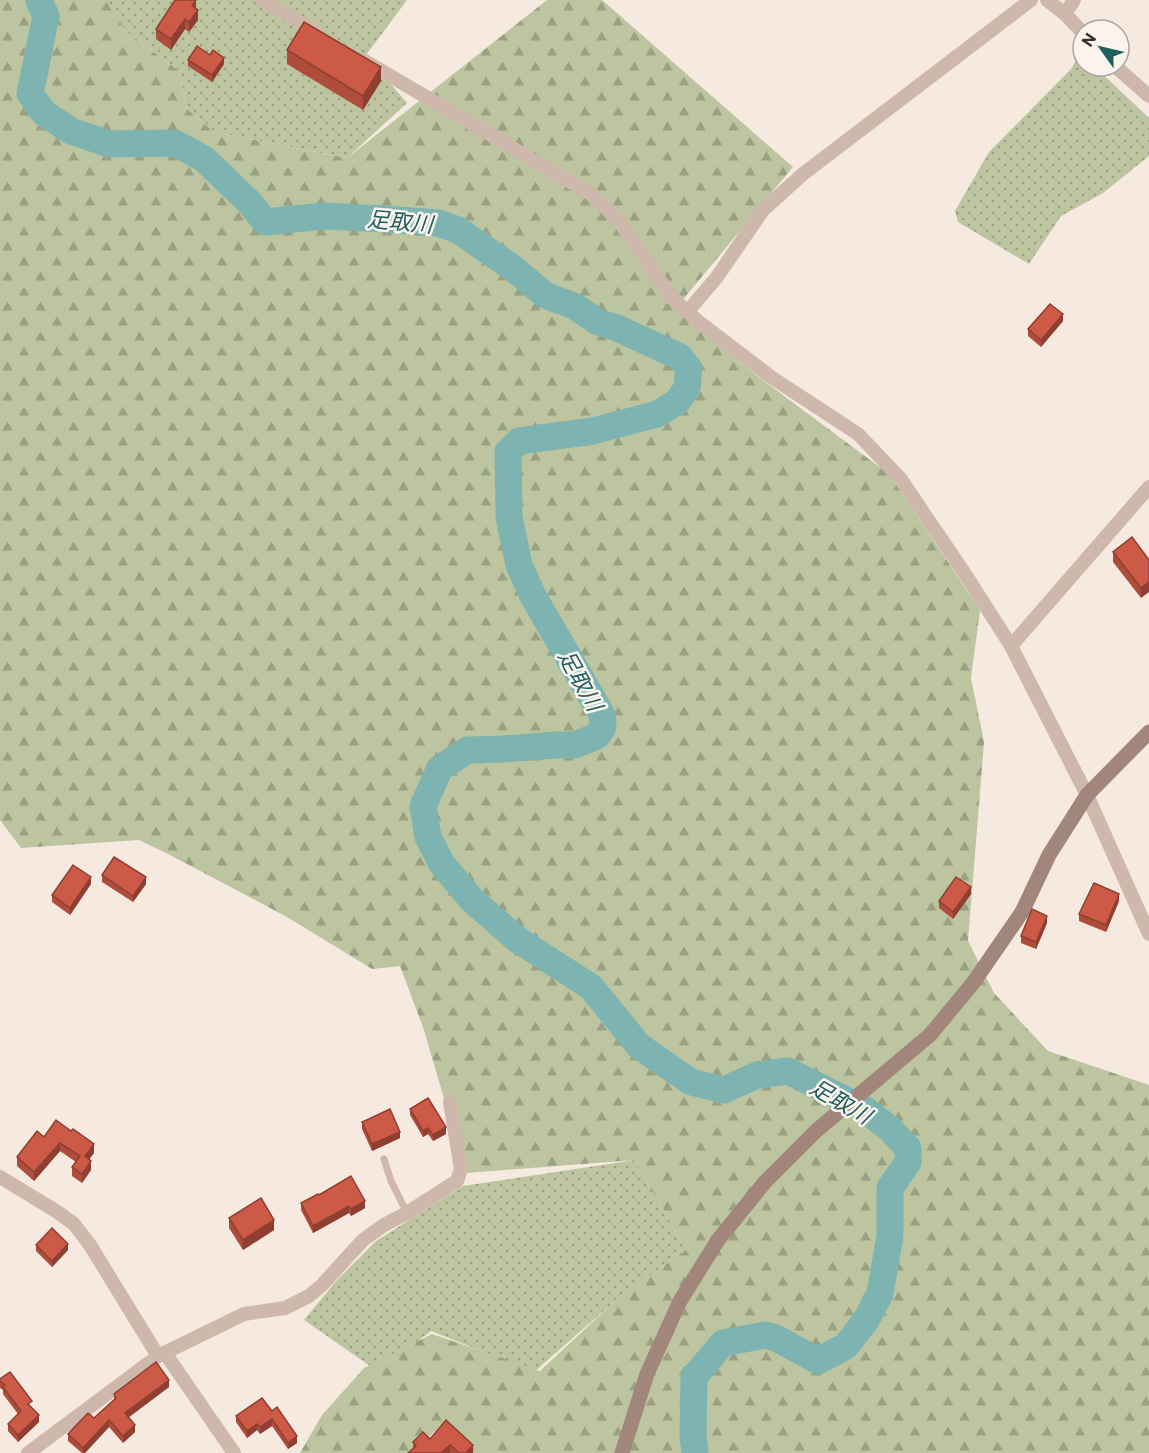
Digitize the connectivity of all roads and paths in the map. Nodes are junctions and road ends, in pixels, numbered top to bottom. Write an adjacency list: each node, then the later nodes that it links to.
1 (262, 0): 7 (street)
2 (1031, 0): 11 (street)
3 (1047, 0): 5 (street)
4 (1074, 0): 5 (street)
5 (1065, 14): 6 (street)
6 (1071, 20)
7 (333, 42)
8 (353, 53): 11 (street)
9 (1129, 78): 10 (street)
10 (1149, 96)
11 (687, 312): 13 (street)
12 (1149, 487): 13 (street)
13 (1011, 646): 15 (street)
14 (1149, 732): 15 (street)
15 (1087, 795): 16 (street); 24 (street)
16 (1149, 934)
17 (450, 1102): 20 (street)
18 (384, 1159): 20 (lane)
19 (0, 1177): 21 (street)
20 (407, 1213): 21 (street)
21 (162, 1354): 22 (street); 23 (street)
22 (28, 1453)
23 (234, 1453)
24 (622, 1453)

